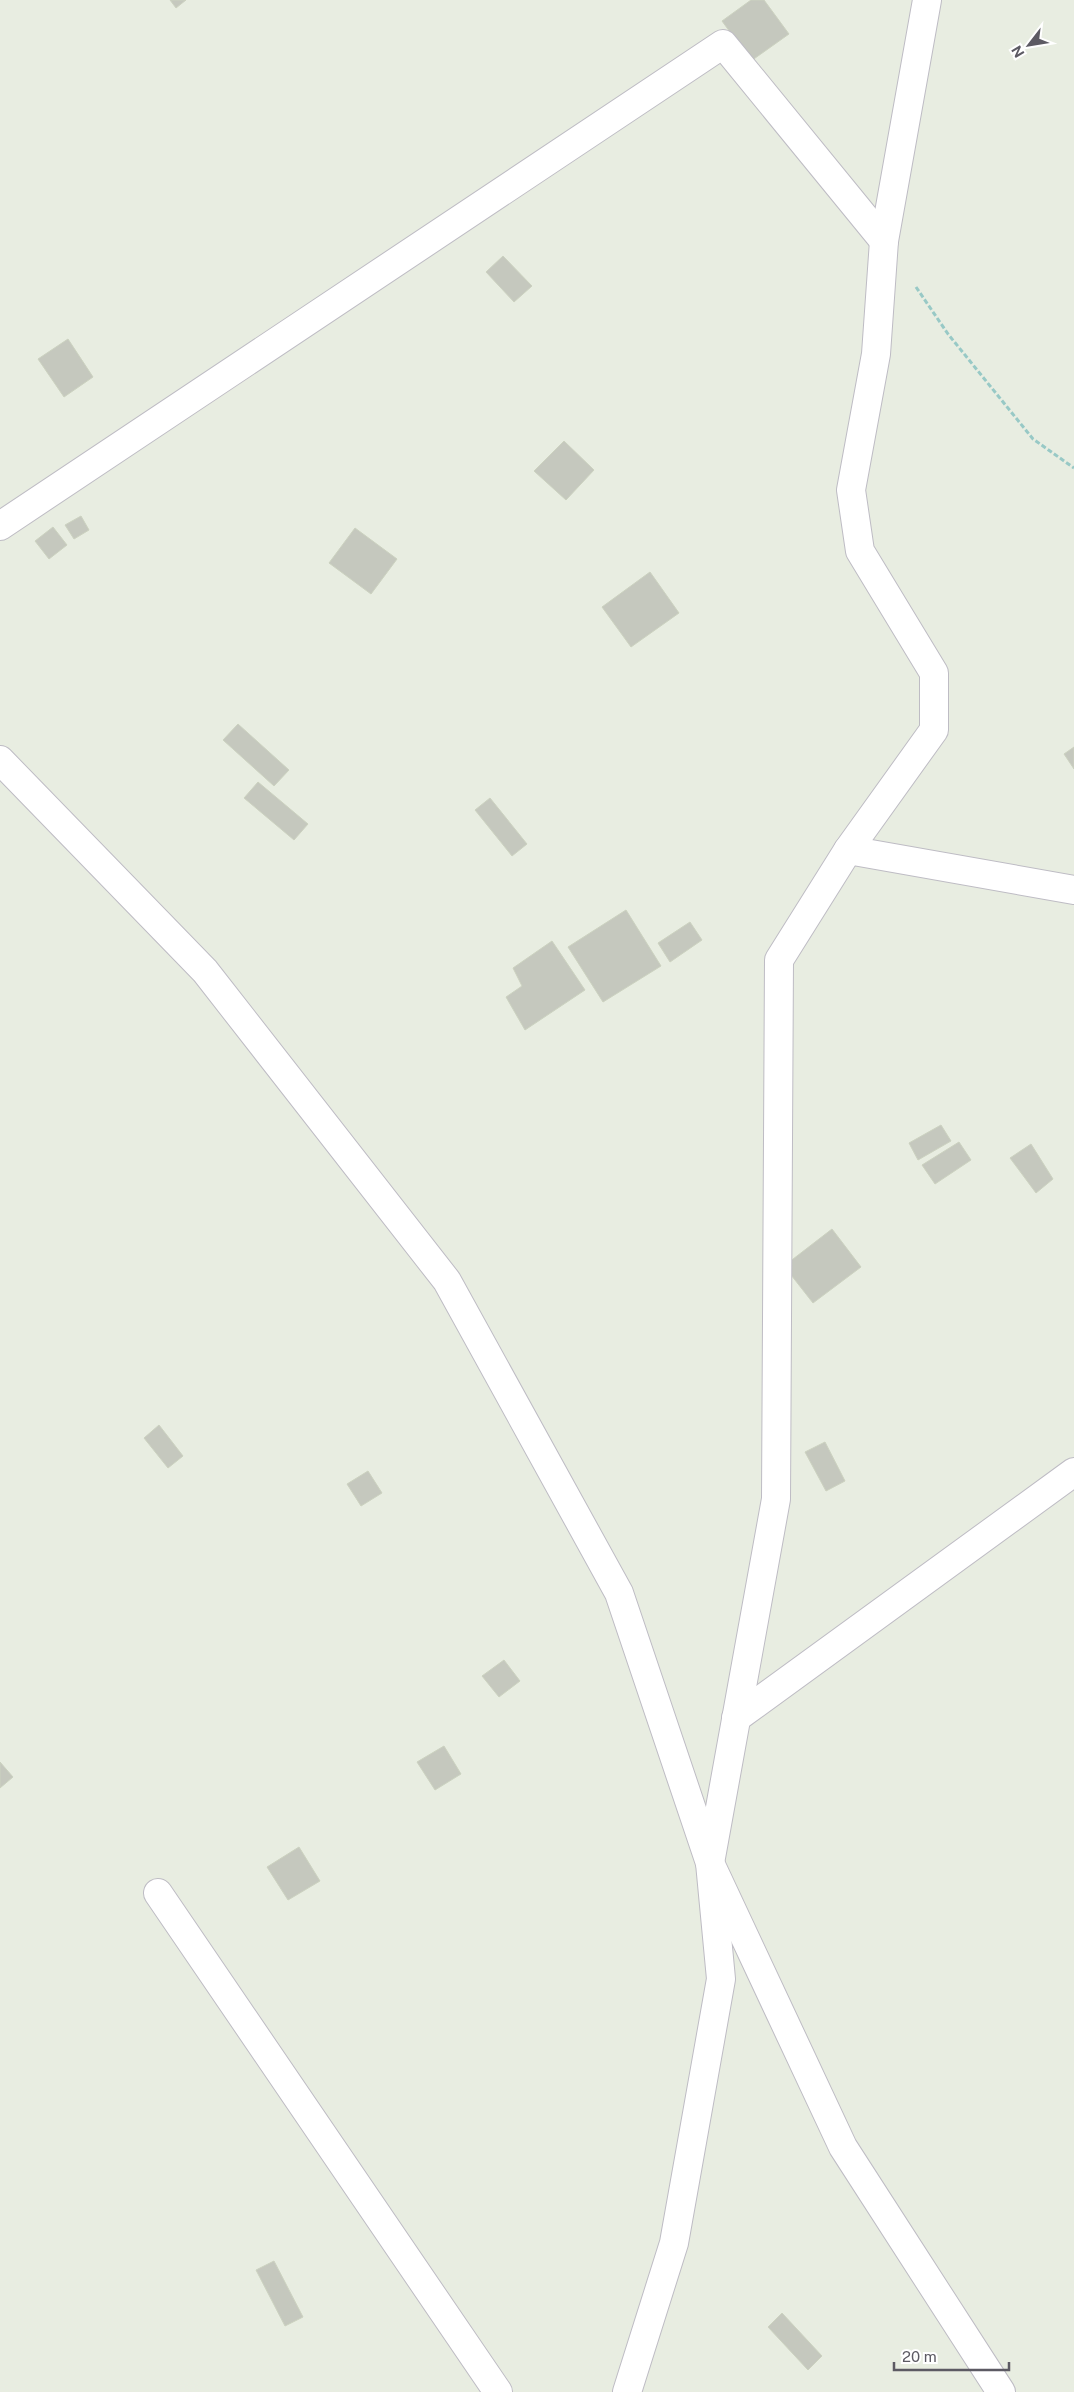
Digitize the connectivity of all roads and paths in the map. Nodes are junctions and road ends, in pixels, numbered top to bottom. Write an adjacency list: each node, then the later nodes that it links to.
1 (926, 0): 2 (street)
2 (884, 241): 3 (path); 4 (street); 6 (street)
3 (1074, 468)
4 (0, 526)
5 (0, 760): 10 (street)
6 (848, 850): 7 (street); 9 (street)
7 (1074, 890)
8 (1074, 1472): 9 (street)
9 (736, 1718): 10 (street)
10 (710, 1863): 13 (street); 14 (street)
11 (158, 1893): 12 (street)
12 (498, 2392)
13 (627, 2392)
14 (1001, 2392)

